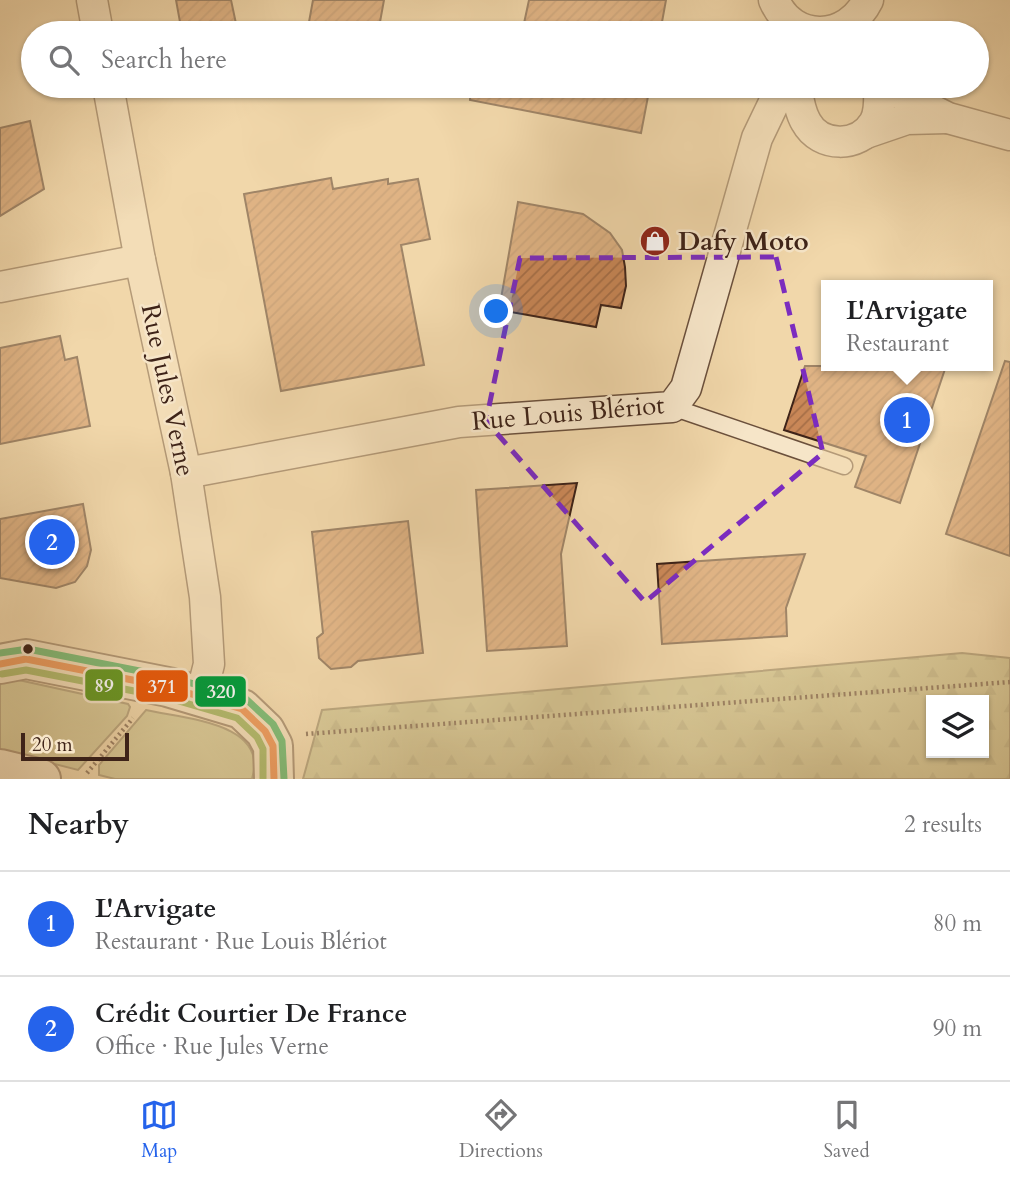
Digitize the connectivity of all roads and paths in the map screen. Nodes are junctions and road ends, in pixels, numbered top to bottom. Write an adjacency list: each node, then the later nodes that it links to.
1 (92, 0): 3 (street)
2 (868, 0): 4 (street); 5 (street)
3 (96, 21)
4 (852, 21)
5 (871, 21)
6 (110, 98): 16 (street, Rue Jules Verne)
7 (776, 98): 15 (street, Rue Louis Blériot)
8 (799, 98): 13 (street)
9 (879, 98): 12 (street)
10 (909, 98): 11 (street)
11 (948, 118): 12 (street); 14 (street)
12 (866, 133): 13 (street)
13 (815, 134): 15 (street)
14 (1010, 135)
15 (757, 138): 18 (street, Rue Louis Blériot)
16 (140, 260): 17 (street); 20 (street, Rue Jules Verne)
17 (0, 287)
18 (672, 407): 19 (lane); 20 (street, Rue Louis Blériot)
19 (844, 466)
20 (186, 473): 23 (street, Rue Jules Verne)
21 (0, 664): 23 (street)
22 (1010, 682): 25 (path)
23 (201, 696): 25 (street)
24 (136, 710): 27 (path)
25 (273, 762)
26 (0, 769): 28 (street)
27 (87, 773)
28 (41, 779)

